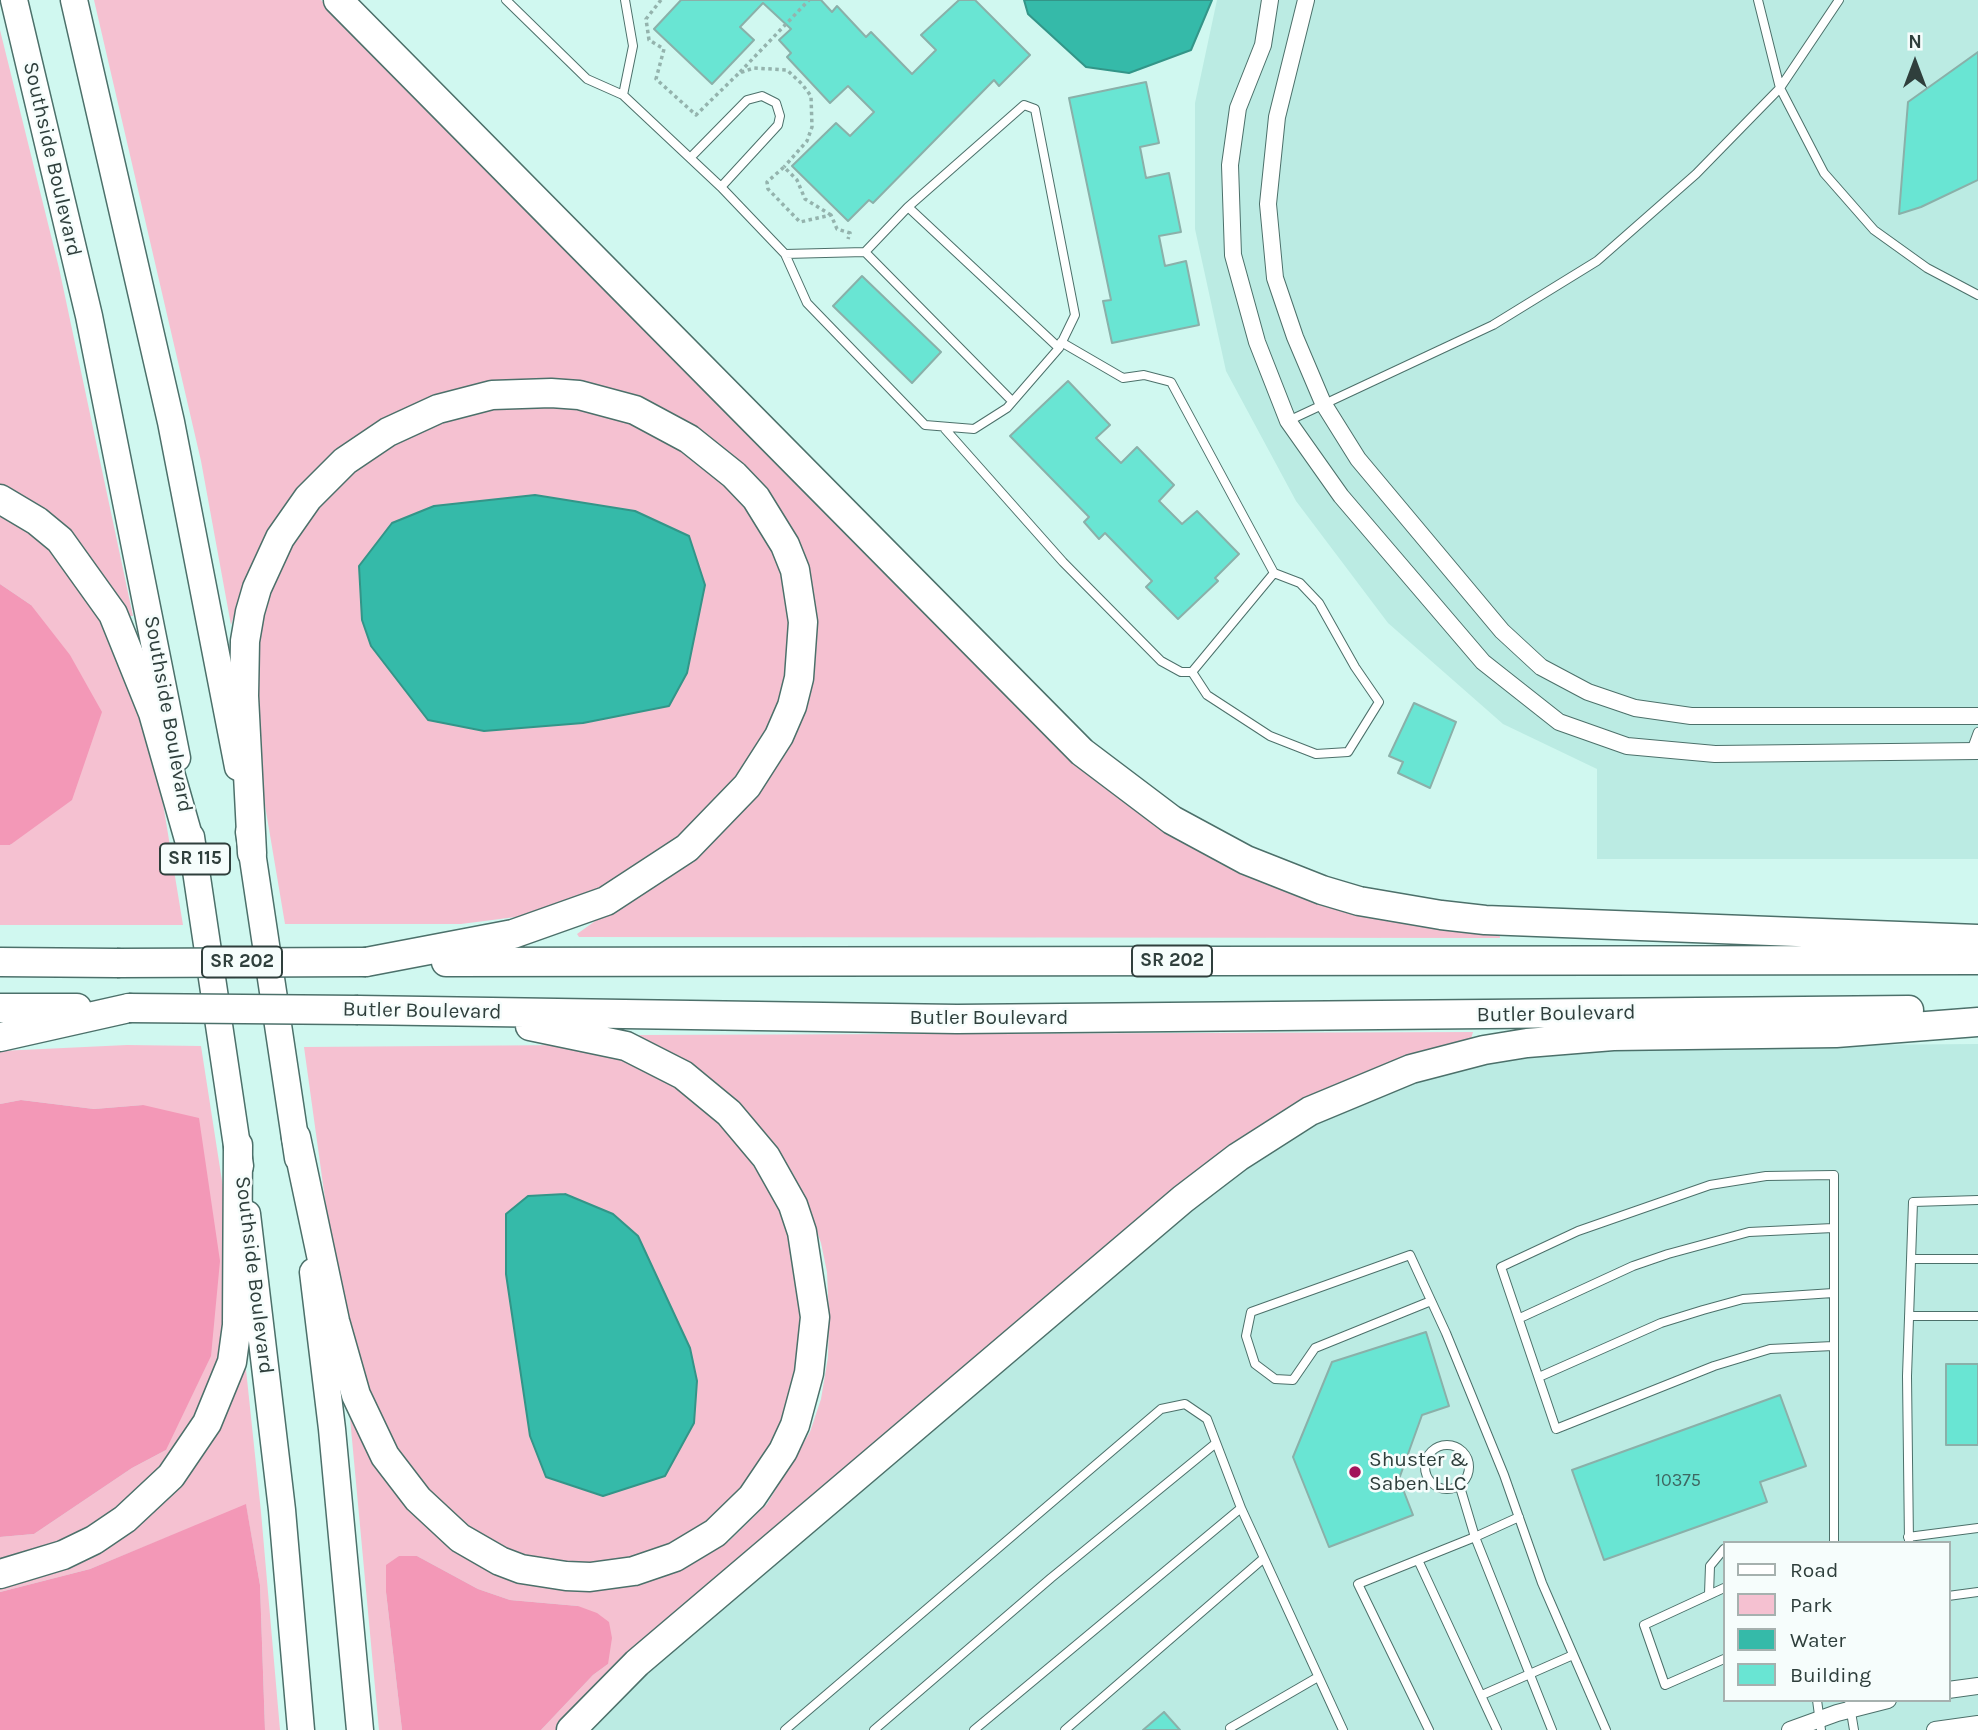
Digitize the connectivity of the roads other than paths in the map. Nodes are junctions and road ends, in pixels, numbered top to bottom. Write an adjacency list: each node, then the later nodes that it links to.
1 (13, 0): 30 (highway, Southside Boulevard / SR 115)
2 (74, 0): 29 (highway, SR 115)
3 (338, 0): 31 (highway)
4 (506, 0): 11 (lane)
5 (625, 0): 11 (lane)
6 (1270, 0): 21 (street)
7 (1306, 0): 20 (street)
8 (1758, 0): 10 (lane)
9 (1839, 0): 10 (lane)
10 (1780, 88): 17 (lane); 20 (lane)
11 (622, 94): 12 (lane)
12 (691, 157): 13 (lane); 13 (lane)
13 (722, 187): 16 (lane)
14 (908, 207): 15 (lane); 18 (lane); 18 (lane)
15 (865, 252): 16 (lane); 19 (lane)
16 (785, 254): 22 (lane)
17 (1978, 295)
18 (1060, 345): 19 (lane); 24 (lane)
19 (1012, 401): 22 (lane)
20 (1324, 403): 21 (lane); 26 (street)
21 (1288, 421): 28 (street)
22 (945, 429): 25 (lane)
23 (0, 499): 30 (highway)
24 (1275, 573): 25 (lane); 25 (lane)
25 (1192, 672)
26 (1978, 716)
27 (1978, 732): 28 (lane)
28 (1975, 751)
29 (252, 853): 36 (highway); 43 (highway, SR 115)
30 (194, 857): 44 (highway, Southside Boulevard / SR 115)
31 (1978, 939)
32 (0, 952): 35 (highway)
33 (1978, 960): 36 (highway, SR 202)
34 (0, 962): 35 (highway, SR 202)
35 (38, 962): 36 (highway, SR 202, bridge)
36 (366, 962)
37 (0, 1008): 38 (highway, Butler Boulevard / SR 202)
38 (129, 1008): 40 (highway, Butler Boulevard / SR 202, bridge); 42 (highway)
39 (1978, 1010): 40 (highway, Butler Boulevard / SR 202)
40 (480, 1012): 43 (highway)
41 (1978, 1022): 87 (highway)
42 (0, 1037)
43 (296, 1137): 86 (highway, SR 115)
44 (238, 1145): 67 (highway); 85 (highway, Southside Boulevard / SR 115)
45 (1978, 1200): 47 (lane)
46 (1833, 1228): 49 (lane); 53 (lane); 53 (lane)
47 (1911, 1259): 48 (lane); 51 (lane)
48 (1978, 1259)
49 (1833, 1293): 54 (lane); 55 (lane)
50 (1431, 1301): 50 (lane); 59 (lane)
51 (1909, 1316): 52 (lane); 62 (lane)
52 (1978, 1316)
53 (1520, 1318): 55 (lane)
54 (1833, 1346): 55 (lane); 63 (lane)
55 (1539, 1377)
56 (1216, 1443): 58 (lane); 88 (lane); 89 (lane)
57 (1460, 1487): 57 (lane); 61 (lane)
58 (1241, 1508): 65 (lane); 90 (lane)
59 (1519, 1517): 61 (lane); 72 (lane)
60 (1978, 1528): 62 (lane)
61 (1475, 1537): 66 (lane); 74 (lane)
62 (1908, 1540)
63 (1834, 1541)
64 (1722, 1551): 70 (lane)
65 (1264, 1558): 75 (lane); 91 (lane)
66 (1418, 1560): 78 (lane); 93 (lane)
67 (0, 1574)
68 (1722, 1589): 70 (lane)
69 (1978, 1592): 71 (lane)
70 (1709, 1594): 73 (lane)
71 (1950, 1596)
72 (1573, 1655): 74 (lane); 96 (lane)
73 (1722, 1660)
74 (1530, 1672): 78 (lane); 95 (lane)
75 (1318, 1676): 84 (lane); 92 (lane)
76 (1978, 1686): 77 (street)
77 (1950, 1690)
78 (1482, 1695): 94 (lane)
79 (1817, 1702): 83 (lane)
80 (1873, 1702): 81 (street)
81 (1850, 1705): 83 (street); 98 (lane)
82 (1978, 1724): 99 (street)
83 (1819, 1725): 97 (street)
84 (1230, 1728)
85 (301, 1730)
86 (360, 1730)
87 (570, 1730)
88 (785, 1730)
89 (874, 1730)
90 (974, 1730)
91 (1065, 1730)
92 (1343, 1730)
93 (1429, 1730)
94 (1497, 1730)
95 (1552, 1730)
96 (1606, 1730)
97 (1790, 1730)
98 (1854, 1730)
99 (1935, 1730)

